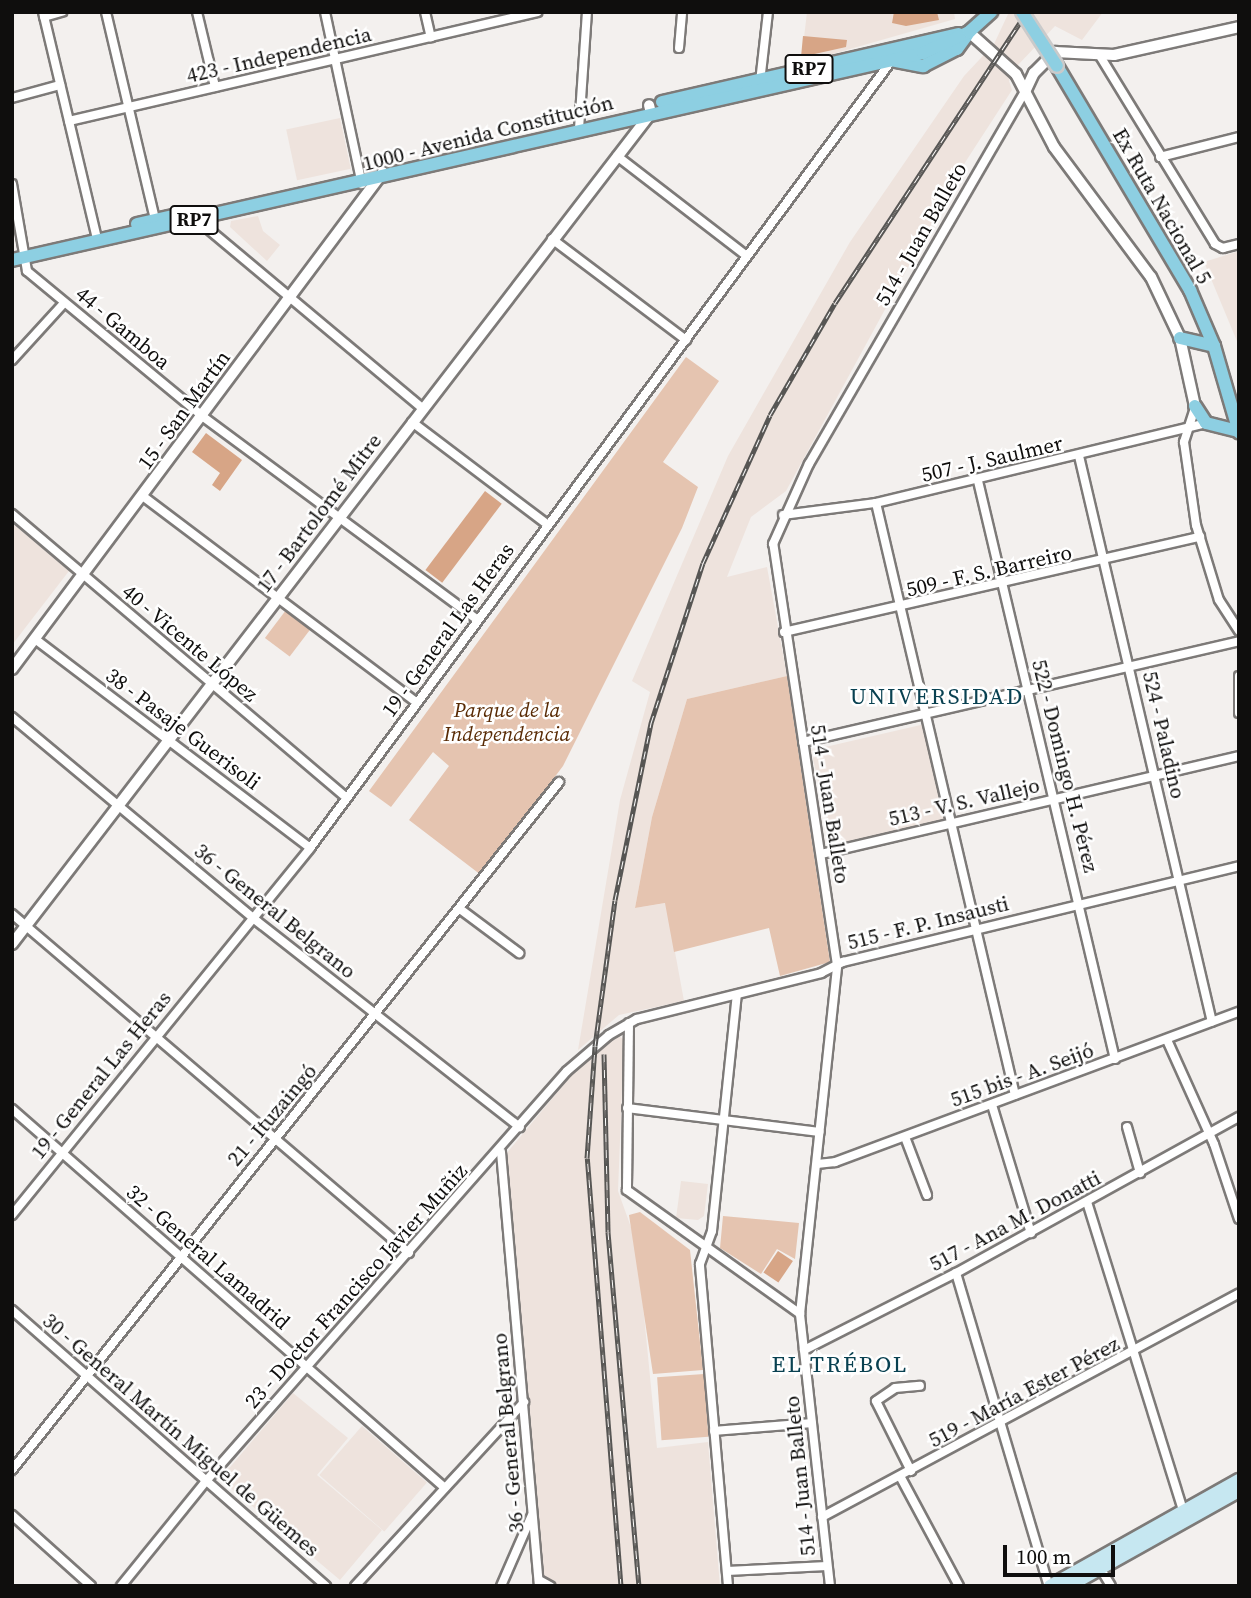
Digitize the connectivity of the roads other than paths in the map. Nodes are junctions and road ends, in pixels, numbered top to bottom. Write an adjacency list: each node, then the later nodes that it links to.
1 (62, 12): 12 (street)
2 (106, 12): 26 (street)
3 (197, 12): 23 (street)
4 (325, 12): 20 (street)
5 (425, 12): 16 (street)
6 (538, 12): 13 (street, 423 - Independencia)
7 (587, 12): 29 (street)
8 (682, 12): 17 (street)
9 (768, 12): 21 (street)
10 (991, 12): 15 (main road, 1000 - Avenida Constitución / RP7)
11 (1023, 12): 48 (main road, Ex Ruta Nacional 5, bridge)
12 (43, 14): 22 (street)
13 (521, 14): 16 (street, 423 - Independencia)
14 (1239, 27): 19 (street)
15 (969, 32): 18 (main road, 1000 - Avenida Constitución / RP7); 18 (main road); 24 (street)
16 (431, 37): 20 (street, 423 - Independencia)
17 (679, 48)
18 (893, 55): 21 (main road, 1000 - Avenida Constitución / RP7); 42 (street, 19 - General Las Heras)
19 (1100, 56): 24 (street); 32 (street)
20 (335, 60): 23 (street, 423 - Independencia); 34 (street)
21 (760, 84): 27 (main road, 1000 - Avenida Constitución / RP7)
22 (60, 85): 25 (street); 28 (street)
23 (215, 87): 26 (street, 423 - Independencia)
24 (1025, 92): 46 (street); 62 (street, 514 - Juan Balleto)
25 (12, 98)
26 (128, 108): 28 (street, 423 - Independencia); 36 (street)
27 (650, 109): 29 (main road, 1000 - Avenida Constitución / RP7); 31 (street, 17 - Bartolomé Mitre)
28 (69, 121): 37 (street)
29 (578, 125): 34 (main road, 1000 - Avenida Constitución / RP7)
30 (1239, 137): 32 (street)
31 (617, 156): 38 (street, 17 - Bartolomé Mitre); 42 (street)
32 (1160, 158): 39 (street)
33 (12, 184): 41 (street, 44 - Gamboa)
34 (364, 184): 35 (main road, 1000 - Avenida Constitución / RP7); 44 (street, 15 - San Martín)
35 (193, 216): 36 (main road, 1000 - Avenida Constitución / RP7); 41 (main road, 1000 - Avenida Constitución / RP7); 44 (street)
36 (155, 220): 37 (main road, 1000 - Avenida Constitución / RP7)
37 (96, 235): 41 (main road, 1000 - Avenida Constitución / RP7)
38 (552, 239): 47 (street); 51 (street, 17 - Bartolomé Mitre)
39 (1239, 244)
40 (12, 253): 41 (main road, 1000 - Avenida Constitución / RP7)
41 (26, 253): 43 (main road, 1000 - Avenida Constitución / RP7); 45 (street, 44 - Gamboa)
42 (747, 256): 47 (street, 19 - General Las Heras)
43 (12, 260)
44 (291, 299): 51 (street); 52 (street, 15 - San Martín)
45 (64, 303): 49 (street); 52 (street, 44 - Gamboa)
46 (1180, 338): 48 (main road); 50 (street)
47 (686, 340): 64 (street, 19 - General Las Heras)
48 (1214, 346): 55 (main road, Ex Ruta Nacional 5)
49 (12, 360)
50 (1195, 405): 54 (main road); 56 (street)
51 (422, 408): 53 (street, 17 - Bartolomé Mitre)
52 (202, 416): 59 (street, 15 - San Martín); 63 (street, 44 - Gamboa)
53 (412, 422): 63 (street, 17 - Bartolomé Mitre); 64 (street)
54 (1206, 423): 55 (main road); 56 (street, 507 - J. Saulmer)
55 (1238, 427)
56 (1189, 429): 57 (street, 507 - J. Saulmer); 65 (street)
57 (1079, 456): 58 (street, 507 - J. Saulmer); 66 (street, 524 - Paladino)
58 (978, 481): 60 (street, 507 - J. Saulmer); 68 (street, 522 - Domingo H. Pérez)
59 (144, 497): 67 (street, 15 - San Martín); 69 (street)
60 (876, 503): 62 (street, 507 - J. Saulmer); 70 (street)
61 (12, 514): 67 (street, 40 - Vicente López)
62 (783, 514): 73 (street, 514 - Juan Balleto)
63 (339, 517): 69 (street, 17 - Bartolomé Mitre); 71 (street, 44 - Gamboa)
64 (547, 524): 71 (street, 19 - General Las Heras)
65 (1200, 537): 66 (street, 509 - F. S. Barreiro); 72 (street)
66 (1103, 562): 68 (street, 509 - F. S. Barreiro); 77 (street, 524 - Paladino)
67 (84, 576): 74 (street, 15 - San Martín); 79 (street, 40 - Vicente López)
68 (1004, 585): 70 (street, 509 - F. S. Barreiro); 80 (street, 522 - Domingo H. Pérez)
69 (280, 598): 79 (street, 17 - Bartolomé Mitre); 81 (street)
70 (900, 609): 73 (street, 509 - F. S. Barreiro); 83 (street)
71 (478, 621): 81 (street, 19 - General Las Heras)
72 (1239, 631)
73 (784, 632): 86 (street, 514 - Juan Balleto)
74 (35, 639): 76 (street, 15 - San Martín); 85 (street, 38 - Pasaje Guerisoli)
75 (1239, 642): 77 (street)
76 (12, 669)
77 (1131, 669): 80 (street); 88 (street, 524 - Paladino)
78 (1239, 676): 82 (street)
79 (213, 685): 85 (street, 17 - Bartolomé Mitre); 90 (street, 40 - Vicente López)
80 (1028, 692): 83 (street); 91 (street, 522 - Domingo H. Pérez)
81 (417, 703): 90 (street, 19 - General Las Heras)
82 (1239, 713)
83 (926, 715): 86 (street); 93 (street)
84 (12, 717): 92 (street, 36 - General Belgrano)
85 (170, 741): 92 (street, 17 - Bartolomé Mitre); 94 (street, 38 - Pasaje Guerisoli)
86 (803, 742): 95 (street, 514 - Juan Balleto)
87 (1239, 756): 88 (street, 513 - V. S. Vallejo)
88 (1154, 774): 91 (street, 513 - V. S. Vallejo); 97 (street, 524 - Paladino)
89 (559, 782): 99 (street, 21 - Ituzaingó)
90 (347, 798): 94 (street, 19 - General Las Heras)
91 (1053, 799): 93 (street, 513 - V. S. Vallejo); 98 (street, 522 - Domingo H. Pérez)
92 (119, 806): 101 (street, 36 - General Belgrano); 102 (street, 17 - Bartolomé Mitre)
93 (953, 823): 95 (street, 513 - V. S. Vallejo); 103 (street)
94 (310, 848): 101 (street, 19 - General Las Heras)
95 (821, 854): 106 (street, 514 - Juan Balleto)
96 (1239, 866): 97 (street, 515 - F. P. Insausti)
97 (1180, 880): 98 (street, 515 - F. P. Insausti); 110 (street, 524 - Paladino)
98 (1080, 904): 103 (street, 515 - F. P. Insausti); 114 (street, 522 - Domingo H. Pérez)
99 (460, 909): 105 (street); 109 (street, 21 - Ituzaingó)
100 (12, 914): 102 (street)
101 (253, 918): 109 (street, 36 - General Belgrano); 112 (street, 19 - General Las Heras)
102 (26, 926): 104 (street, 17 - Bartolomé Mitre); 112 (street)
103 (976, 930): 106 (street, 515 - F. P. Insausti); 115 (street)
104 (12, 944)
105 (519, 953)
106 (837, 965): 107 (street, 515 - F. P. Insausti); 123 (street, 514 - Juan Balleto)
107 (737, 995): 111 (street, 515 - F. P. Insausti); 120 (street)
108 (1239, 1012): 110 (street, 515 bis - A. Seijó)
109 (377, 1016): 121 (street, 36 - General Belgrano); 125 (street, 21 - Ituzaingó)
110 (1212, 1022): 113 (street, 515 bis - A. Seijó)
111 (629, 1023): 117 (street); 121 (street, 23 - Doctor Francisco Javier Muñiz)
112 (156, 1034): 125 (street); 127 (street, 19 - General Las Heras)
113 (1167, 1040): 114 (street, 515 bis - A. Seijó); 124 (street)
114 (1115, 1059): 115 (street, 515 bis - A. Seijó)
115 (1015, 1095): 116 (street, 515 bis - A. Seijó)
116 (992, 1105): 126 (street, 515 bis - A. Seijó); 135 (street)
117 (627, 1108): 120 (street); 136 (street)
118 (12, 1109): 127 (street, 32 - General Lamadrid)
119 (1239, 1117): 124 (street, 517 - Ana M. Donatti)
120 (725, 1121): 123 (street); 136 (street)
121 (520, 1127): 128 (street, 23 - Doctor Francisco Javier Muñiz)
122 (1127, 1127): 130 (street)
123 (820, 1132): 129 (street, 514 - Juan Balleto)
124 (1209, 1135): 130 (street, 517 - Ana M. Donatti); 134 (street)
125 (276, 1137): 137 (street); 138 (street, 21 - Ituzaingó)
126 (905, 1137): 129 (street, 515 bis - A. Seijó); 131 (street)
127 (61, 1152): 133 (street, 19 - General Las Heras); 138 (street, 32 - General Lamadrid)
128 (501, 1152): 137 (street, 23 - Doctor Francisco Javier Muñiz); 148 (street, 36 - General Belgrano)
129 (817, 1164): 142 (street, 514 - Juan Balleto)
130 (1140, 1173): 132 (street, 517 - Ana M. Donatti)
131 (927, 1195)
132 (1087, 1202): 135 (street, 517 - Ana M. Donatti); 144 (street)
133 (12, 1215)
134 (1239, 1219)
135 (1031, 1233): 139 (street, 517 - Ana M. Donatti)
136 (703, 1247): 142 (street); 151 (street)
137 (409, 1253): 145 (street, 23 - Doctor Francisco Javier Muñiz)
138 (180, 1255): 145 (street, 32 - General Lamadrid); 146 (street, 21 - Ituzaingó)
139 (956, 1273): 143 (street, 517 - Ana M. Donatti); 150 (street)
140 (1239, 1293): 144 (street, 519 - María Ester Pérez)
141 (12, 1310): 146 (street, 30 - General Martín Miguel de Güemes)
142 (800, 1314): 143 (street, 514 - Juan Balleto)
143 (804, 1350): 149 (street, 514 - Juan Balleto)
144 (1133, 1354): 150 (street, 519 - María Ester Pérez); 161 (street)
145 (306, 1367): 156 (street, 23 - Doctor Francisco Javier Muñiz); 157 (street, 32 - General Lamadrid)
146 (88, 1376): 152 (street, 21 - Ituzaingó); 156 (street, 30 - General Martín Miguel de Güemes)
147 (920, 1386): 153 (street)
148 (524, 1402): 157 (street); 159 (street, 36 - General Belgrano)
149 (812, 1423): 151 (street); 162 (street, 514 - Juan Balleto)
150 (1000, 1426): 153 (street, 519 - María Ester Pérez); 176 (street)
151 (714, 1432): 165 (street)
152 (12, 1470)
153 (911, 1471): 154 (street, 519 - María Ester Pérez)
154 (900, 1476): 162 (street, 519 - María Ester Pérez); 175 (street)
155 (1239, 1480): 161 (main road)
156 (206, 1481): 167 (street, 30 - General Martín Miguel de Güemes); 169 (street, 23 - Doctor Francisco Javier Muñiz)
157 (444, 1488): 170 (street)
158 (1239, 1491): 161 (main road)
159 (533, 1513): 166 (street, 36 - General Belgrano); 171 (street)
160 (12, 1515): 168 (street)
161 (1185, 1515): 163 (main road)
162 (822, 1517): 164 (street, 514 - Juan Balleto)
163 (1099, 1564): 176 (main road); 177 (main road); 178 (street)
164 (827, 1566): 165 (street); 174 (street, 514 - Juan Balleto)
165 (727, 1571): 173 (street)
166 (539, 1583): 172 (street)
167 (320, 1584)
168 (91, 1586)
169 (121, 1586)
170 (355, 1586)
171 (501, 1586)
172 (550, 1586)
173 (728, 1586)
174 (830, 1586)
175 (959, 1586)
176 (1049, 1586)
177 (1069, 1586)
178 (1111, 1586)

